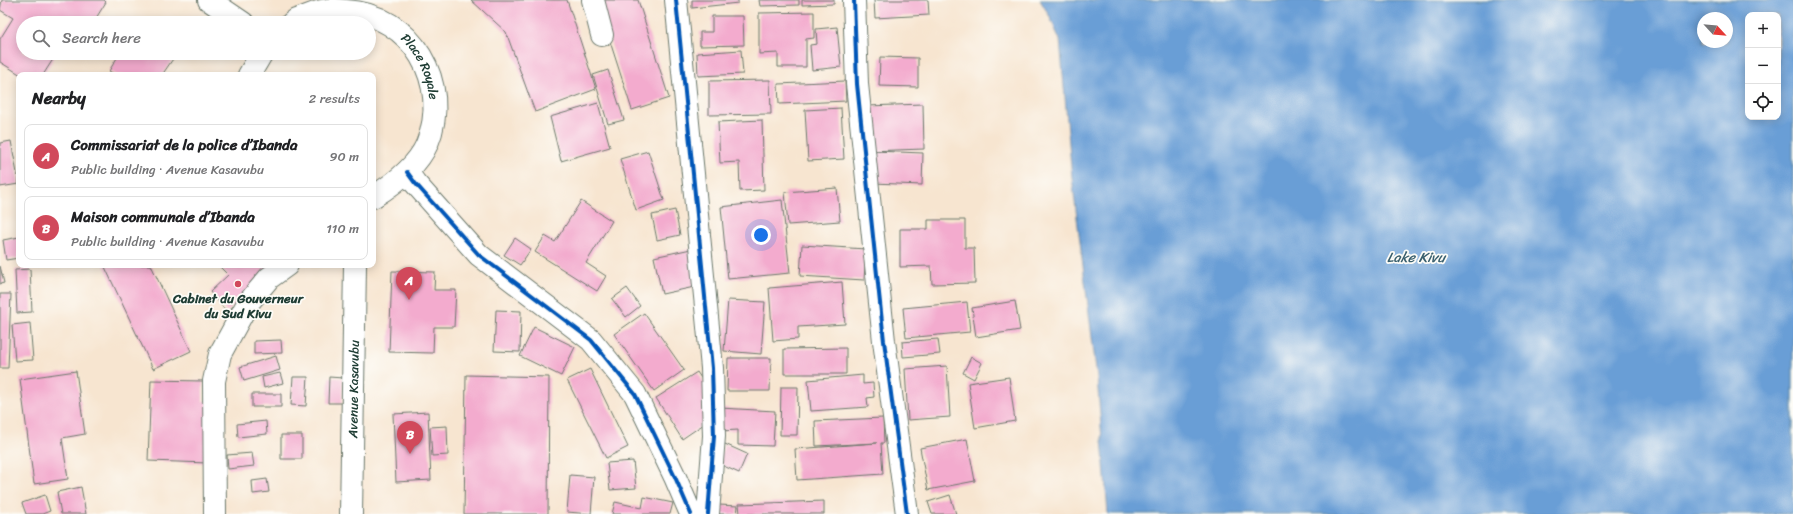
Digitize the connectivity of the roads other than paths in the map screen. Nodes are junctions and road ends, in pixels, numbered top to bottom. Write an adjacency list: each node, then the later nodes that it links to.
1 (593, 0): 9 (street)
2 (676, 0): 19 (street)
3 (854, 0): 20 (street)
4 (215, 2): 5 (street)
5 (234, 16)
6 (309, 16): 7 (street, Place Royale)
7 (371, 16)
8 (376, 18): 12 (street, Place Royale)
9 (602, 35)
10 (258, 60): 11 (street)
11 (251, 72)
12 (407, 172): 13 (street, Place Royale); 18 (street)
13 (376, 195)
14 (282, 268): 16 (street)
15 (354, 268): 17 (street, Avenue Kasavubu)
16 (215, 514)
17 (351, 514)
18 (691, 514)
19 (708, 514)
20 (907, 514)

